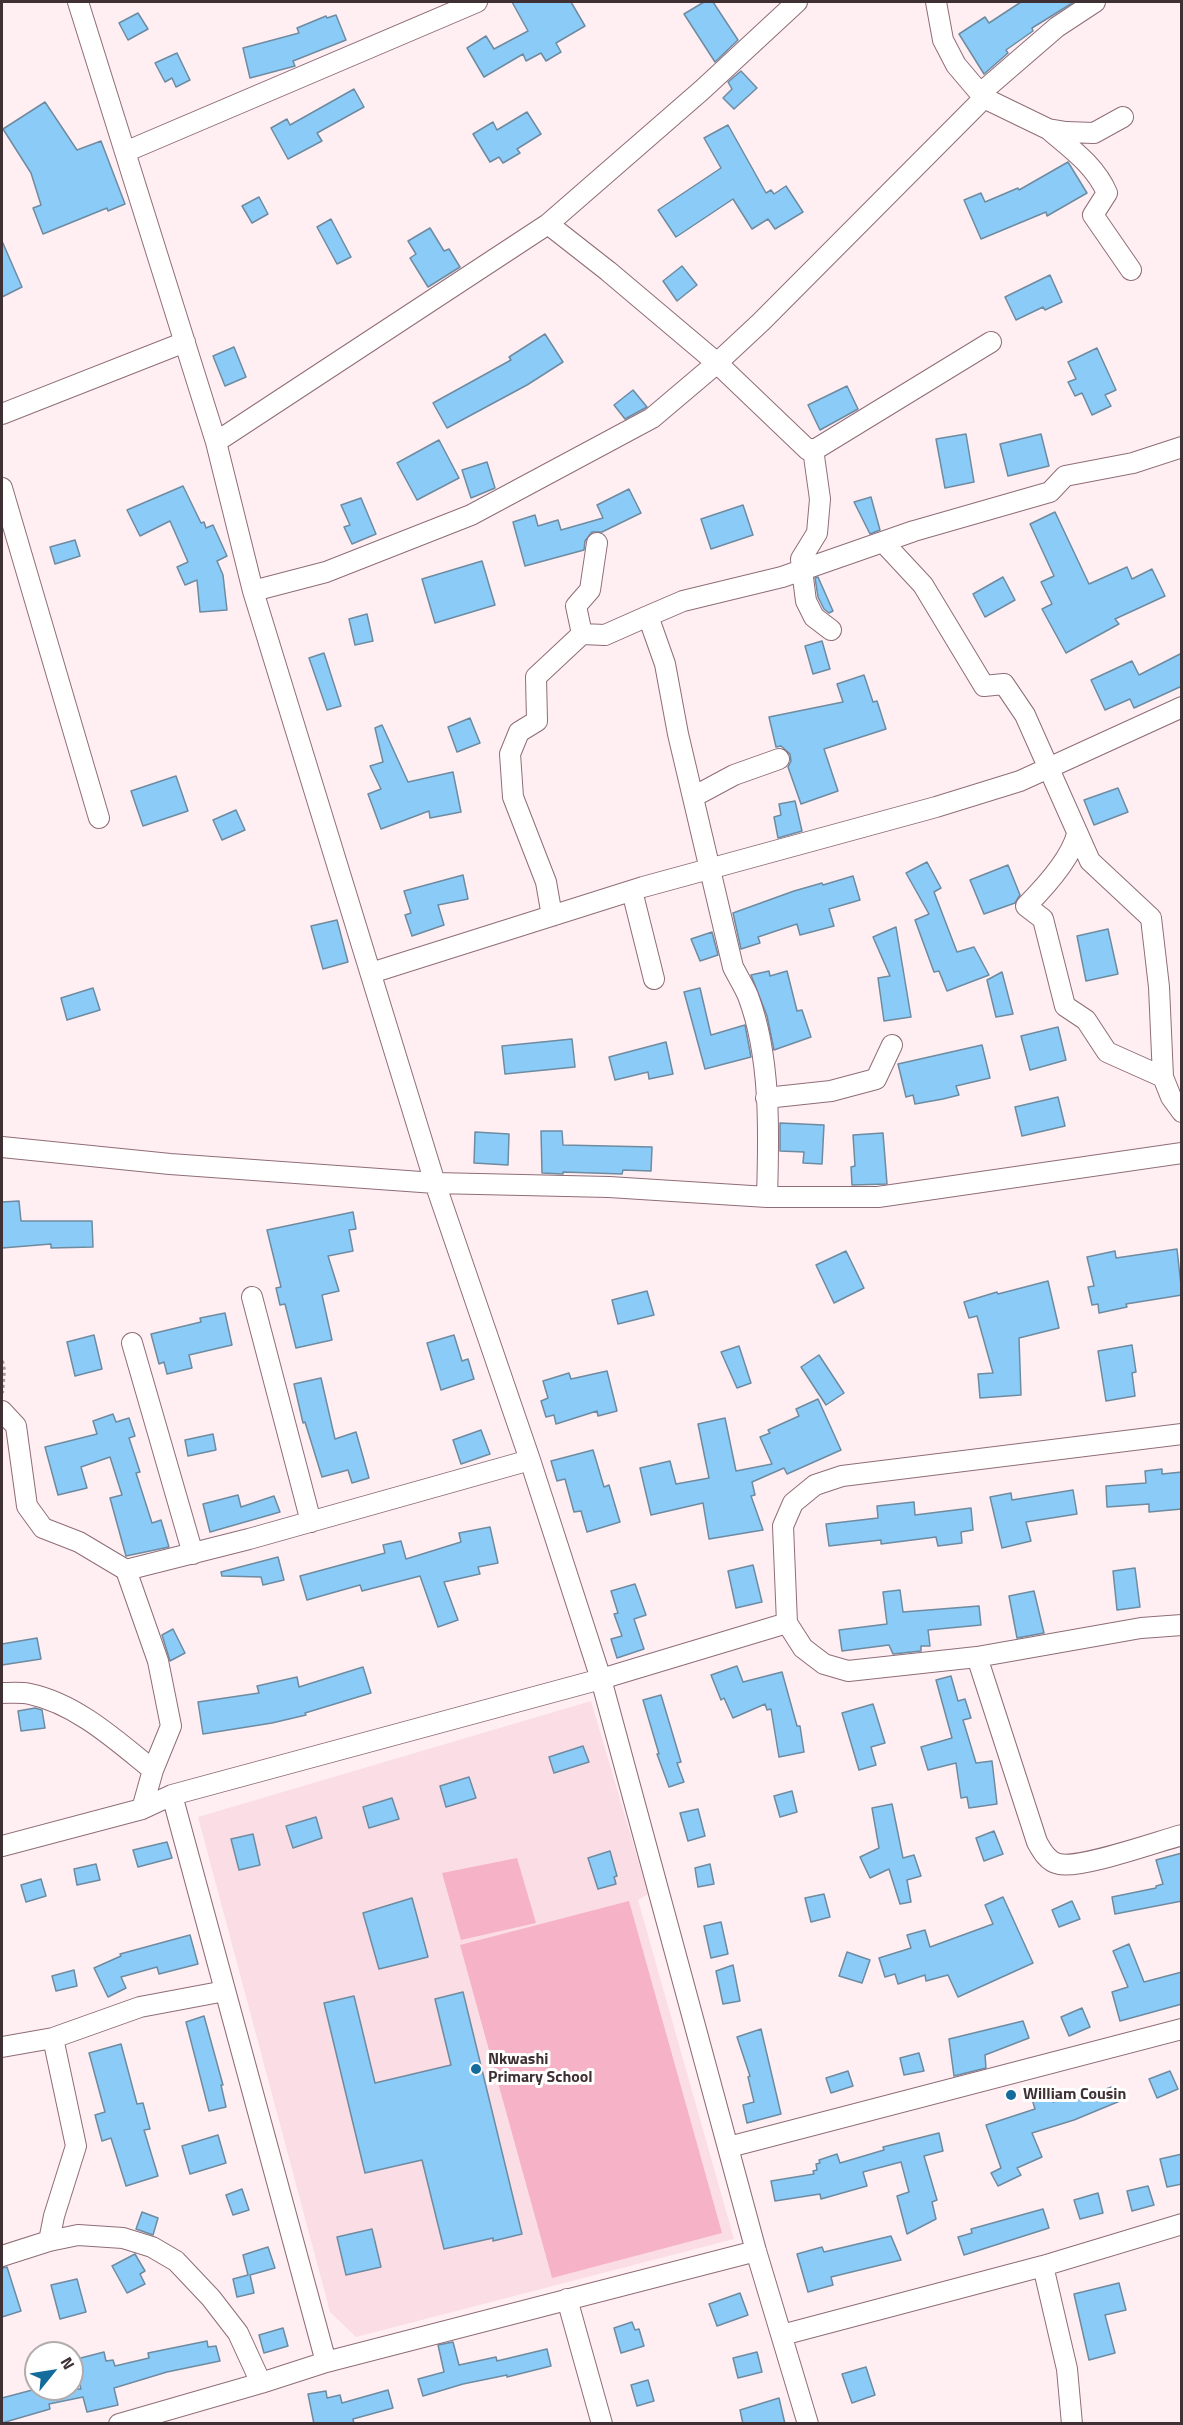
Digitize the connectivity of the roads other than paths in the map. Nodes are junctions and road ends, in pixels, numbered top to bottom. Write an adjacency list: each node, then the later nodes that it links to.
1 (78, 2): 9 (street)
2 (477, 2): 9 (street)
3 (797, 2): 10 (street)
4 (936, 2): 6 (street)
5 (1095, 2): 6 (street)
6 (984, 98): 8 (street); 14 (street)
7 (1123, 117): 8 (street)
8 (1048, 129): 11 (street)
9 (125, 152): 12 (street)
10 (548, 224): 14 (street); 16 (street)
11 (1131, 270)
12 (185, 342): 15 (street); 16 (street)
13 (991, 342): 18 (street)
14 (717, 363): 18 (street); 23 (street)
15 (2, 414)
16 (216, 442): 23 (street)
17 (1182, 447): 20 (street)
18 (813, 449): 22 (street)
19 (2, 488): 31 (street)
20 (883, 542): 22 (street); 29 (street)
21 (597, 543): 26 (street)
22 (802, 570): 24 (street); 25 (street)
23 (253, 591): 36 (street)
24 (648, 616): 26 (street); 30 (street)
25 (831, 630)
26 (582, 634): 35 (street)
27 (1182, 707): 29 (street)
28 (779, 759): 30 (street)
29 (1047, 769): 32 (street); 33 (street)
30 (693, 797): 33 (street)
31 (99, 818)
32 (1077, 834): 39 (street); 39 (street)
33 (711, 868): 34 (street); 40 (street)
34 (632, 891): 35 (street); 37 (street)
35 (552, 916): 36 (street)
36 (371, 973): 44 (street)
37 (654, 979)
38 (892, 1045): 40 (street)
39 (1163, 1077): 41 (street)
40 (766, 1098): 45 (street)
41 (1182, 1112)
42 (2, 1148): 44 (street)
43 (1182, 1153): 45 (street)
44 (435, 1183): 45 (street); 50 (street)
45 (767, 1197)
46 (252, 1297): 51 (street)
47 (132, 1343): 52 (street)
48 (2, 1411): 53 (street)
49 (1182, 1434): 54 (street)
50 (530, 1460): 51 (street); 57 (street)
51 (311, 1522): 52 (street)
52 (193, 1554): 53 (street)
53 (126, 1570): 59 (street)
54 (787, 1623): 56 (street); 57 (street)
55 (1182, 1625): 56 (street)
56 (977, 1657): 62 (street)
57 (601, 1679): 60 (street); 68 (street)
58 (2, 1693): 59 (street)
59 (153, 1770): 61 (street)
60 (172, 1795): 61 (street); 64 (street)
61 (142, 1809): 63 (street)
62 (1182, 1835)
63 (2, 1846)
64 (225, 1991): 66 (street); 76 (street)
65 (1182, 2029): 68 (street)
66 (53, 2038): 67 (street); 70 (street)
67 (2, 2047)
68 (729, 2147): 71 (street)
69 (1182, 2224): 73 (street)
70 (49, 2241): 72 (street); 77 (street)
71 (756, 2251): 74 (street); 75 (street)
72 (2, 2256)
73 (1043, 2265): 75 (street); 81 (street)
74 (567, 2299): 76 (street); 79 (street)
75 (782, 2335): 80 (street)
76 (326, 2362): 77 (street)
77 (261, 2384): 78 (street)
78 (119, 2424)
79 (602, 2424)
80 (808, 2424)
81 (1072, 2424)

